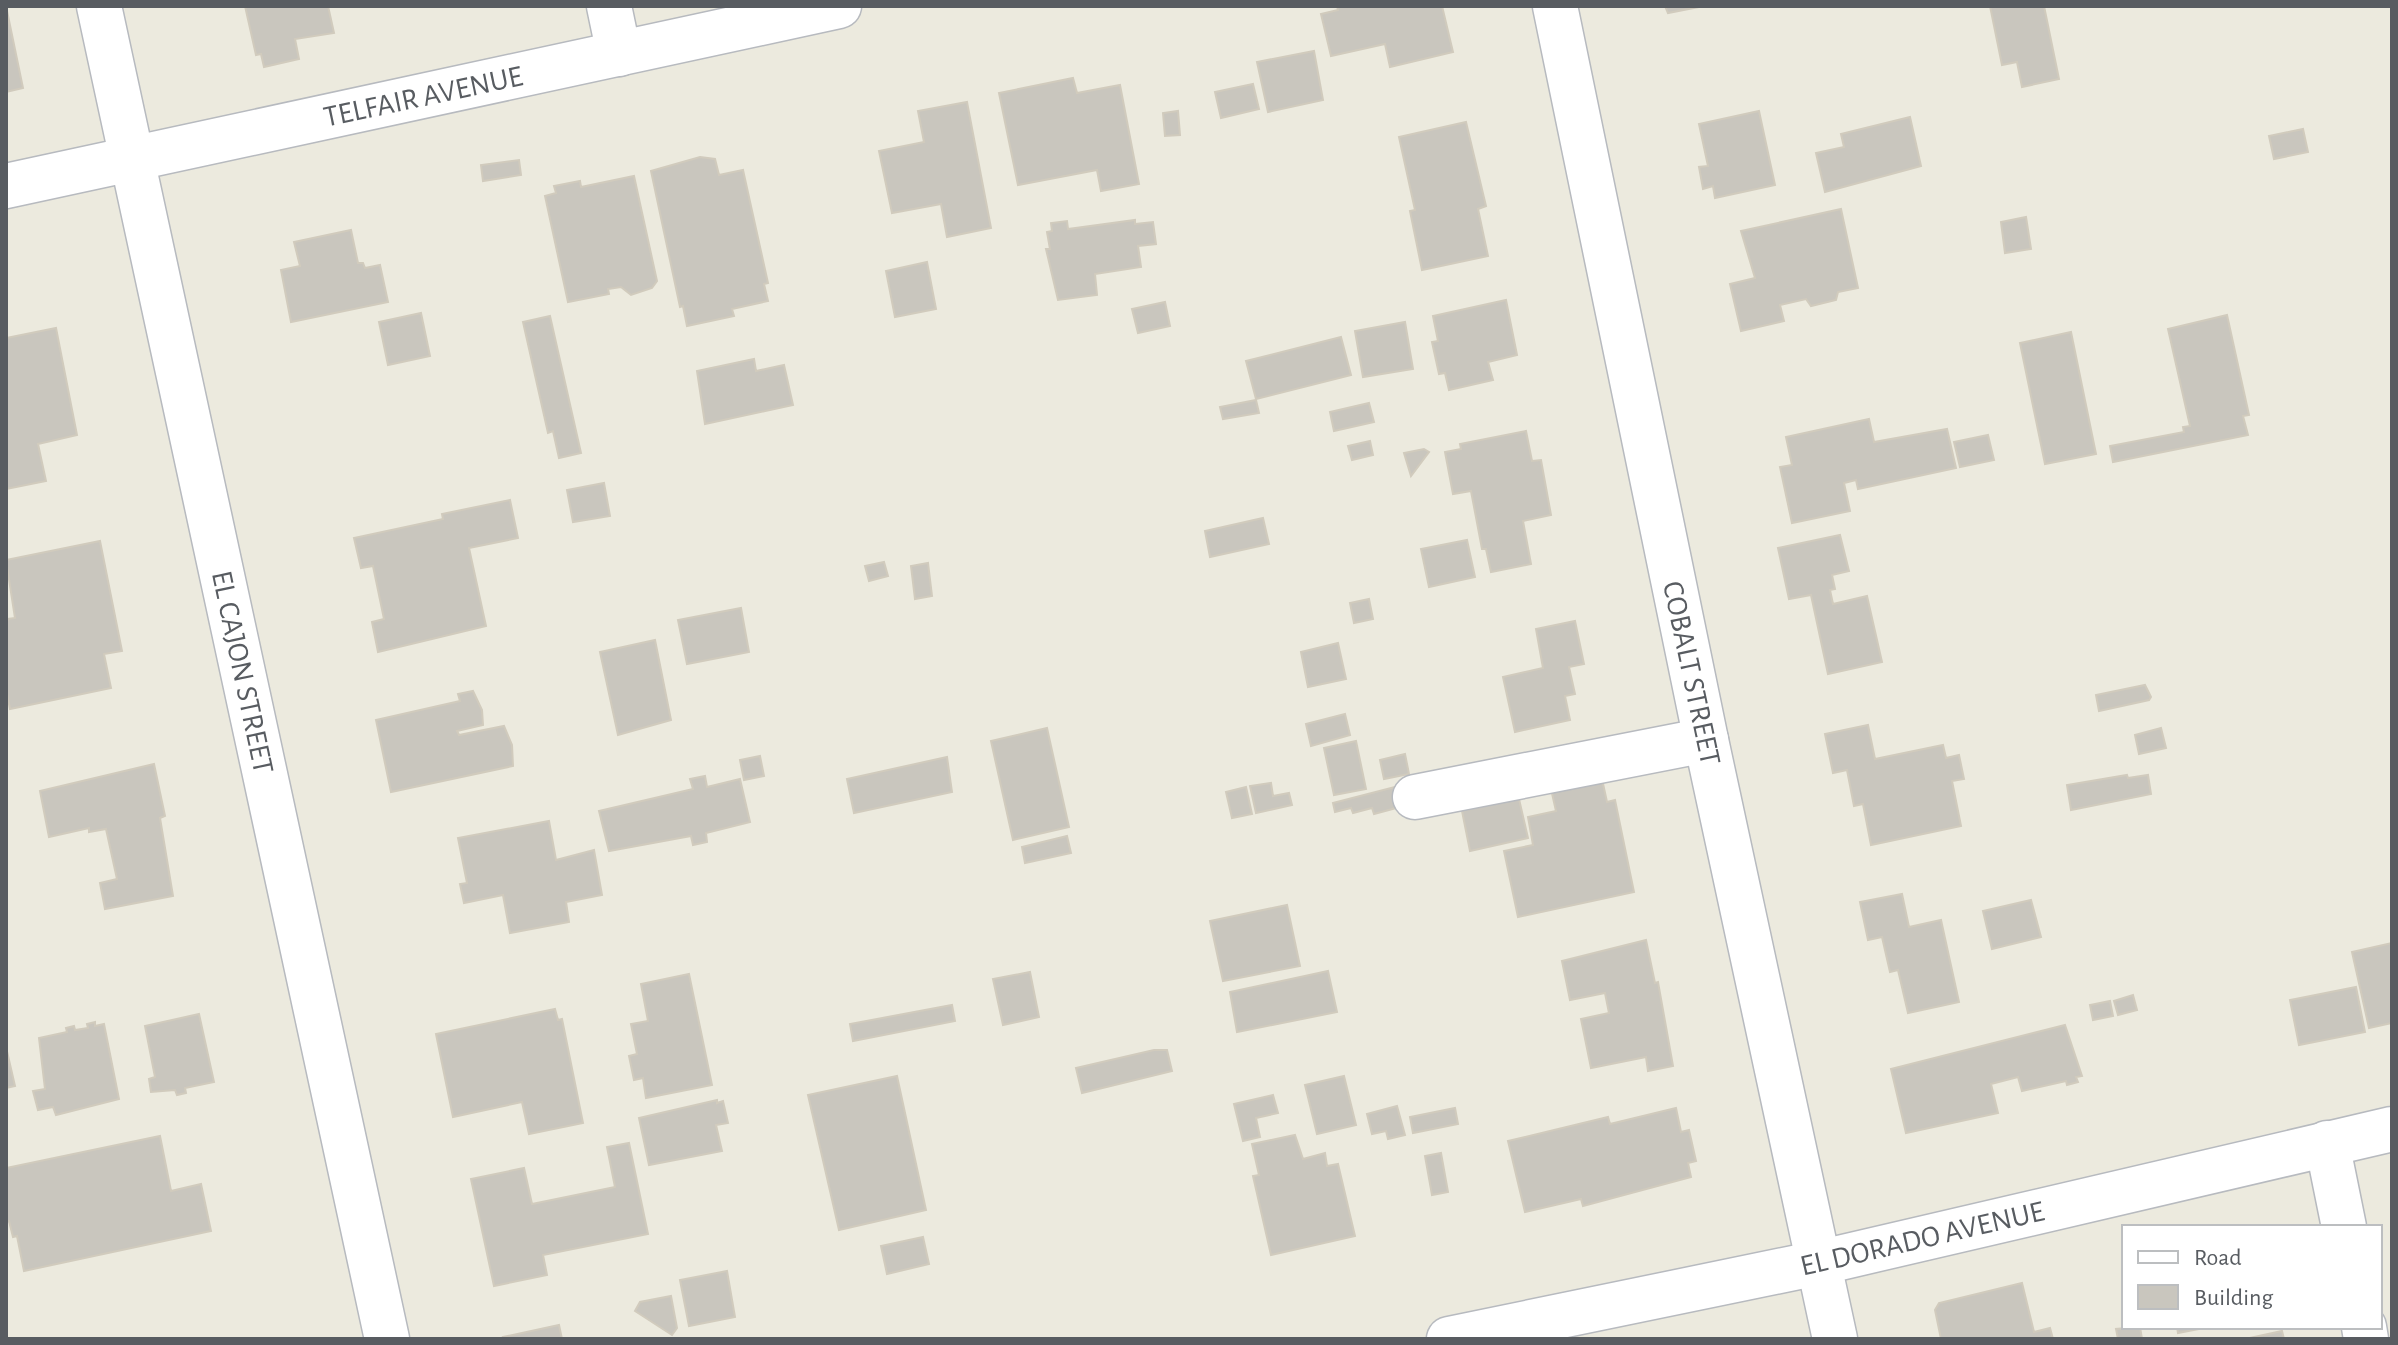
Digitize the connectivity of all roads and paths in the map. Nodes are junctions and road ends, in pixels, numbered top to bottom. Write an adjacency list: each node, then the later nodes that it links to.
1 (99, 6): 6 (street, EL CAJON STREET)
2 (609, 6): 5 (street)
3 (839, 6): 5 (street, TELFAIR AVENUE)
4 (1555, 6): 8 (street, COBALT STREET)
5 (619, 54): 6 (street, TELFAIR AVENUE)
6 (133, 159): 7 (street, TELFAIR AVENUE); 14 (street, EL CAJON STREET)
7 (6, 186)
8 (1706, 740): 9 (street); 13 (street, COBALT STREET)
9 (1415, 797)
10 (2392, 1129): 11 (street, EL DORADO AVENUE)
11 (2327, 1143): 12 (street); 13 (street, EL DORADO AVENUE)
12 (2344, 1225)
13 (1818, 1263): 15 (street, EL DORADO AVENUE); 16 (street, COBALT STREET)
14 (387, 1339)
15 (1449, 1339)
16 (1835, 1339)

